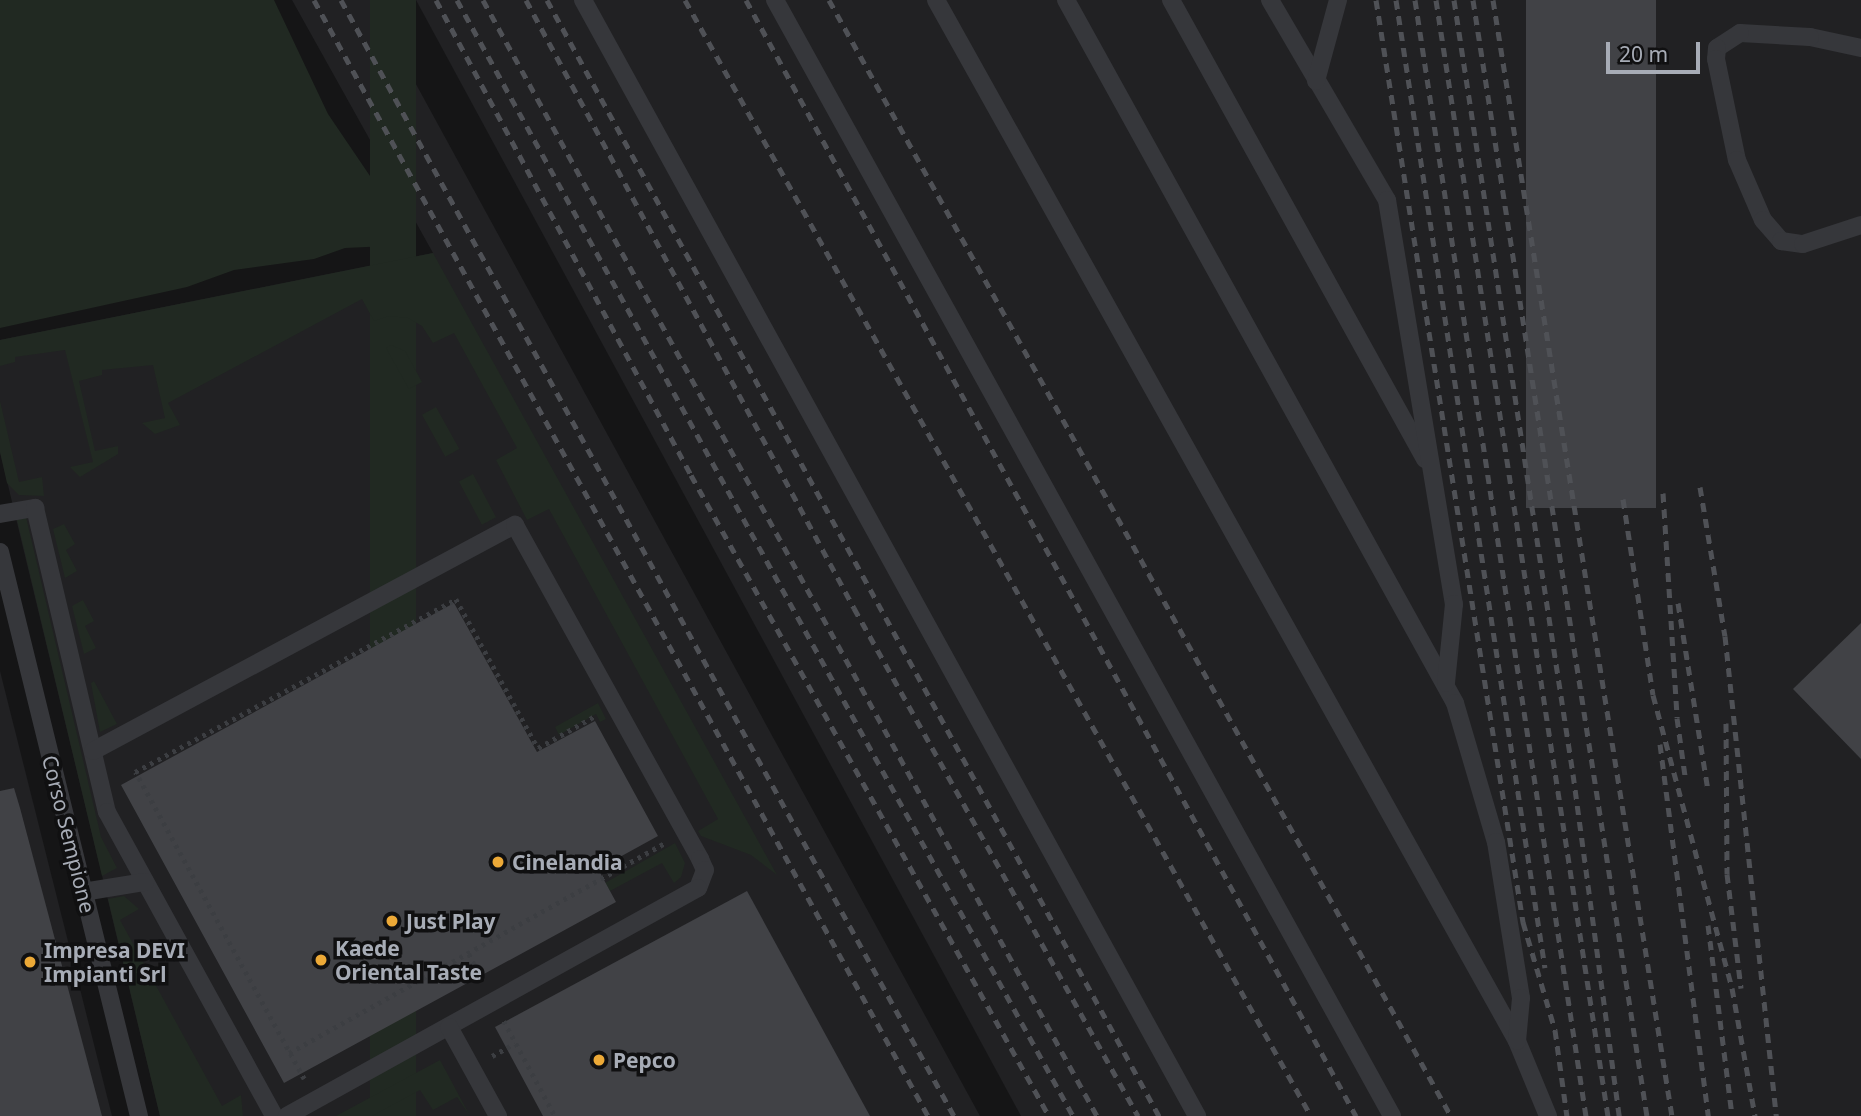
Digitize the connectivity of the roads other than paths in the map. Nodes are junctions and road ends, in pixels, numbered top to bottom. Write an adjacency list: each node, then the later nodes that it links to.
1 (583, 0): 25 (lane)
2 (775, 0): 26 (lane)
3 (936, 0): 19 (lane)
4 (1066, 0): 14 (lane)
5 (1171, 0): 11 (lane)
6 (1270, 0): 9 (lane)
7 (1338, 0): 9 (lane)
8 (1861, 48): 10 (lane)
9 (1316, 81): 11 (lane)
10 (1861, 225)
11 (1432, 472): 14 (lane)
12 (0, 514): 15 (lane)
13 (0, 552): 17 (lane, Corso Sempione)
14 (1446, 683): 19 (lane)
15 (93, 751): 16 (lane); 18 (lane)
16 (145, 882): 17 (lane); 22 (lane)
17 (83, 892): 21 (lane, Corso Sempione)
18 (449, 1027): 23 (lane); 24 (lane)
19 (1517, 1041): 20 (lane)
20 (1537, 1085): 27 (lane); 28 (lane)
21 (139, 1116)
22 (274, 1116)
23 (287, 1116)
24 (498, 1116)
25 (1197, 1116)
26 (1392, 1116)
27 (1540, 1116)
28 (1548, 1116)

